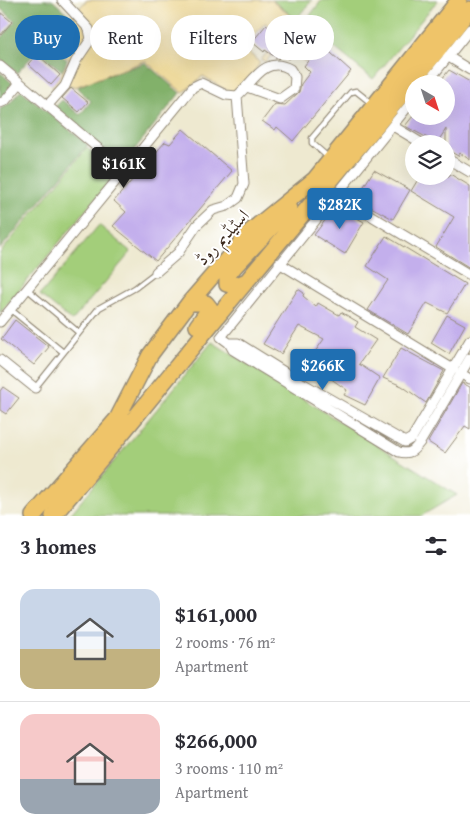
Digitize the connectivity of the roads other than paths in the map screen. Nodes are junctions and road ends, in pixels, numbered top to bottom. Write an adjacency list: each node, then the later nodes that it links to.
1 (62, 0): 14 (street)
2 (459, 0): 13 (main road, اسٹیڈیم روڈ)
3 (470, 9): 27 (main road)
4 (470, 29): 5 (street)
5 (447, 56): 7 (street); 8 (street)
6 (0, 66): 9 (street)
7 (470, 70)
8 (433, 75)
9 (20, 83): 12 (street); 14 (street)
10 (247, 87): 10 (street); 11 (street)
11 (237, 96): 20 (street); 25 (street)
12 (0, 103)
13 (374, 105): 18 (main road, اسٹیڈیم روڈ); 18 (lane)
14 (47, 106): 20 (street)
15 (405, 111): 16 (street)
16 (393, 126): 17 (street); 23 (street)
17 (408, 135)
18 (330, 159): 22 (main road, اسٹیڈیم روڈ)
19 (455, 163): 21 (street)
20 (124, 170): 28 (street)
21 (470, 172)
22 (315, 179): 27 (main road); 29 (main road, اسٹیڈیم روڈ)
23 (335, 194): 24 (street); 26 (street)
24 (279, 263): 33 (street); 38 (street)
25 (156, 272): 32 (lane)
26 (470, 275)
27 (247, 281): 33 (main road)
28 (27, 289): 30 (street); 32 (lane)
29 (188, 303): 41 (main road); 42 (main road, اسٹیڈیم روڈ)
30 (10, 309): 31 (street); 35 (lane)
31 (0, 322)
32 (78, 332): 35 (lane)
33 (214, 333): 38 (street); 41 (main road)
34 (470, 340): 38 (street)
35 (63, 352): 40 (lane)
36 (470, 358): 38 (street)
37 (0, 360): 40 (street)
38 (457, 371): 39 (street)
39 (470, 379)
40 (35, 388)
41 (160, 388): 43 (main road)
42 (33, 516)
43 (53, 516)

